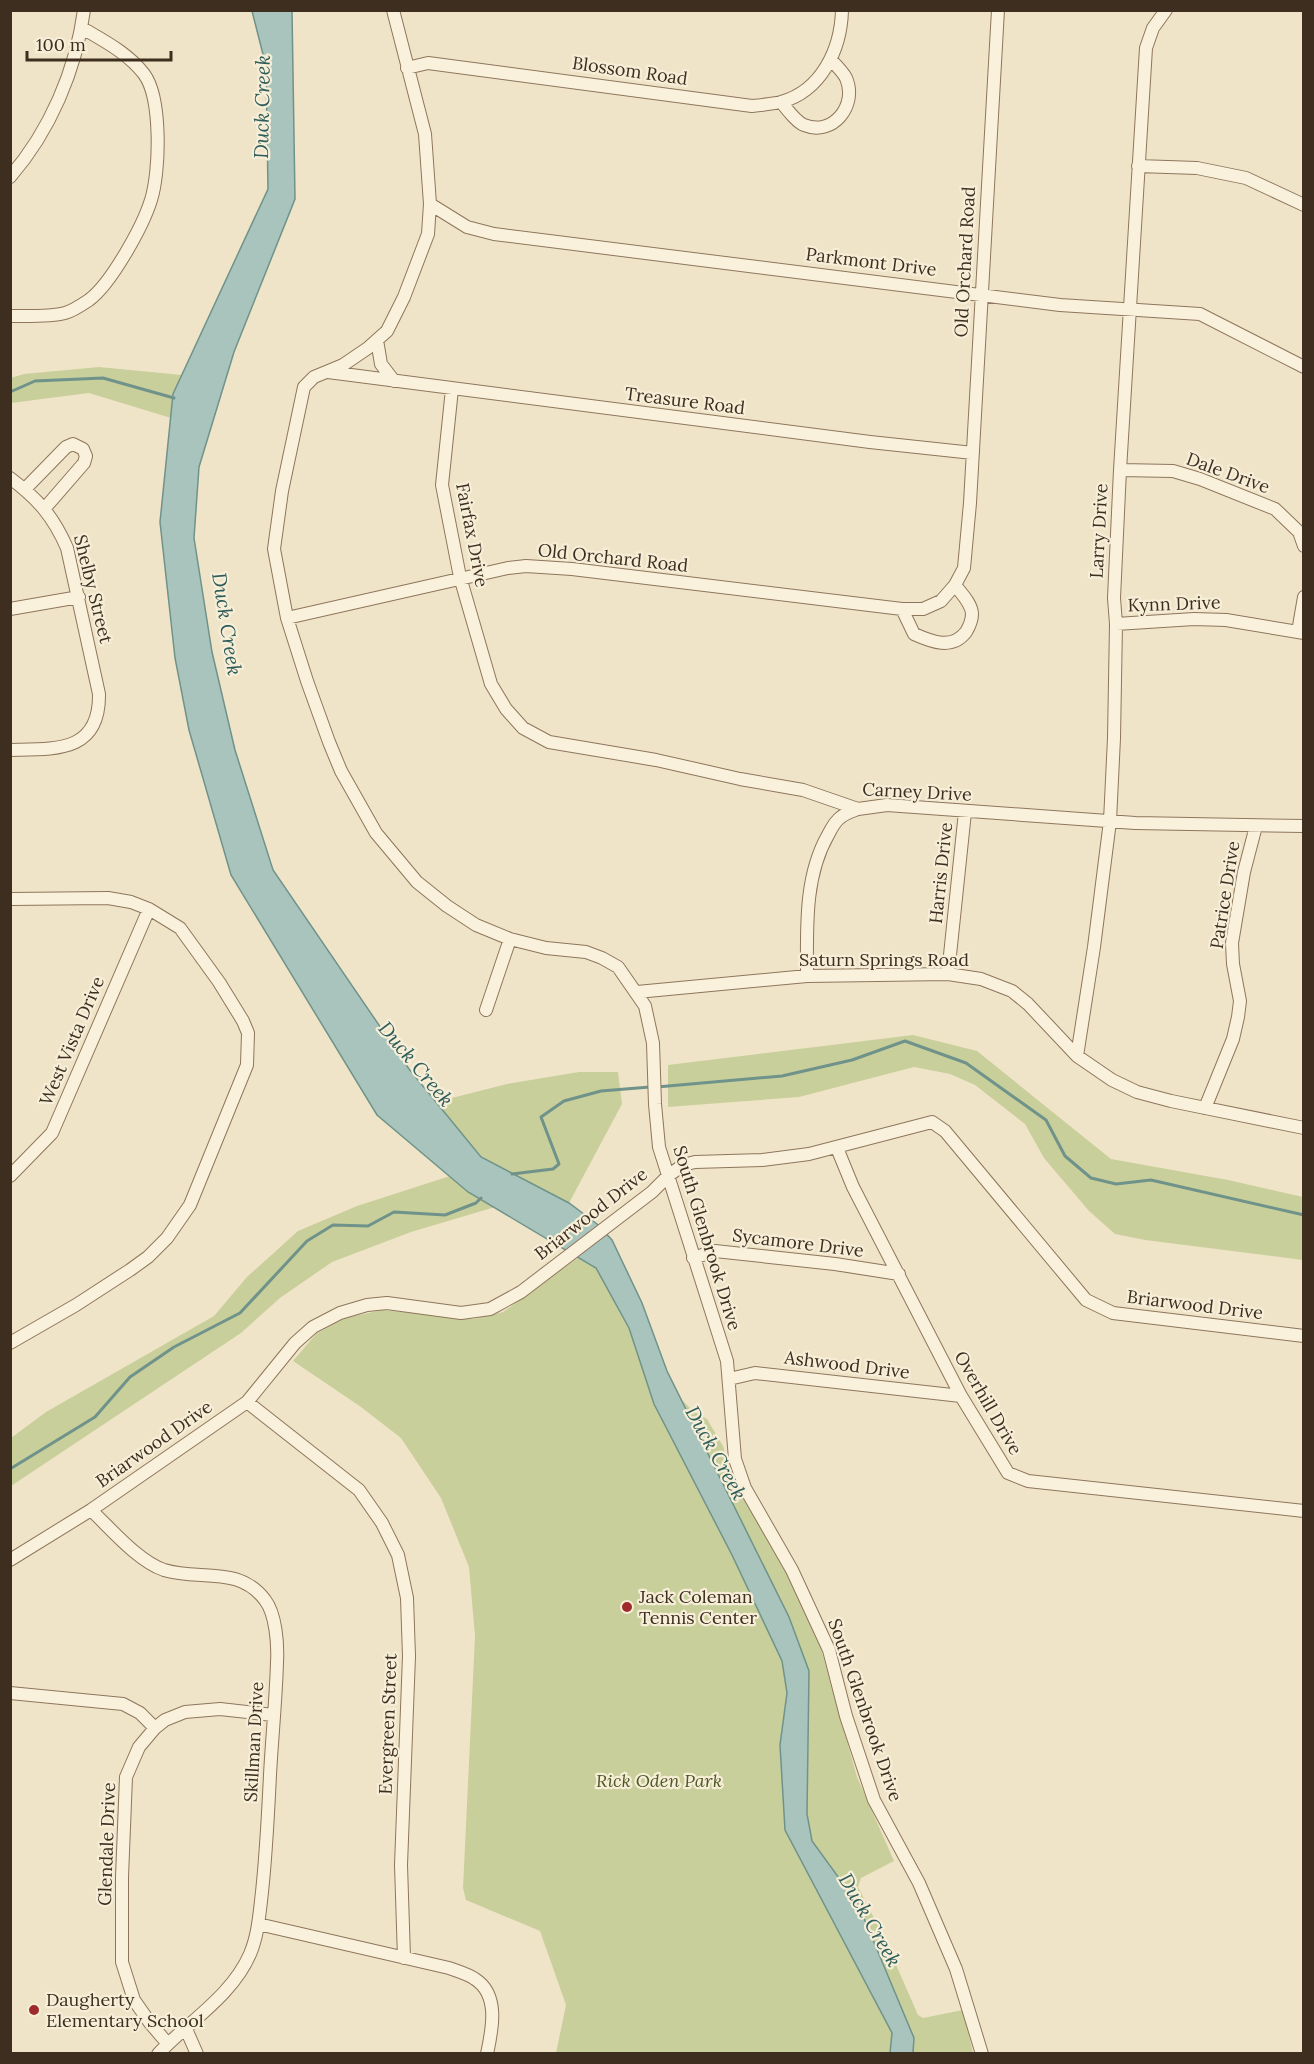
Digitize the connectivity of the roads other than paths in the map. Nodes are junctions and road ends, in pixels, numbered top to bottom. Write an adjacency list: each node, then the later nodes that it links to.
1 (84, 10): 6 (street)
2 (393, 10): 8 (street, South Glenbrook Drive)
3 (842, 10): 7 (street)
4 (998, 10): 14 (street, Old Orchard Road)
5 (1166, 10): 10 (street, Larry Drive)
6 (82, 28): 11 (street); 16 (street)
7 (831, 60): 9 (street, Blossom Road); 9 (street)
8 (407, 68): 9 (street, Blossom Road); 12 (street, South Glenbrook Drive)
9 (781, 102)
10 (1138, 166): 13 (street); 15 (street, Larry Drive)
11 (10, 177)
12 (430, 204): 14 (street, Parkmont Drive); 17 (street, South Glenbrook Drive)
13 (1304, 205)
14 (981, 294): 15 (street, Parkmont Drive); 22 (street, Old Orchard Road)
15 (1130, 308): 18 (street, Parkmont Drive); 23 (street, Larry Drive)
16 (10, 316)
17 (377, 340): 19 (street, South Glenbrook Drive); 20 (street)
18 (1304, 367)
19 (327, 372): 20 (street, Treasure Road); 34 (street, South Glenbrook Drive)
20 (394, 381): 21 (street, Treasure Road)
21 (452, 389): 22 (street, Treasure Road); 28 (street, Fairfax Drive)
22 (973, 453): 29 (street, Old Orchard Road)
23 (1120, 470): 27 (street, Dale Drive); 35 (street, Larry Drive)
24 (10, 478): 25 (street, Shelby Street)
25 (25, 489): 26 (street, Shelby Street); 26 (street)
26 (45, 508): 30 (street, Shelby Street)
27 (1304, 546)
28 (460, 577): 33 (street, Old Orchard Road); 34 (street, Old Orchard Road); 37 (street, Fairfax Drive)
29 (955, 585): 33 (street, Old Orchard Road); 33 (street)
30 (79, 597): 32 (street); 38 (street, Shelby Street)
31 (1304, 597): 36 (street)
32 (10, 609)
33 (902, 609)
34 (287, 618): 46 (street, South Glenbrook Drive)
35 (1116, 624): 36 (street, Kynn Drive); 41 (street, Larry Drive)
36 (1301, 632)
37 (491, 684): 39 (street, Carney Drive)
38 (10, 750)
39 (858, 809): 40 (street, Carney Drive); 48 (street)
40 (965, 812): 41 (street, Carney Drive); 47 (street, Harris Drive)
41 (1110, 821): 42 (street, Carney Drive); 51 (street, Larry Drive)
42 (1256, 826): 43 (street, Carney Drive); 52 (street, Patrice Drive)
43 (1304, 826)
44 (10, 899): 45 (street)
45 (149, 909): 55 (street, West Vista Drive); 60 (street)
46 (510, 939): 49 (street, South Glenbrook Drive); 50 (street)
47 (948, 974): 48 (street, Saturn Springs Road); 51 (street, Saturn Springs Road)
48 (807, 976): 49 (street, Saturn Springs Road)
49 (637, 992): 56 (street, South Glenbrook Drive)
50 (486, 1010)
51 (1077, 1056): 52 (street, Saturn Springs Road)
52 (1205, 1108): 53 (street, Saturn Springs Road)
53 (1304, 1128)
54 (837, 1148): 56 (street, Briarwood Drive); 58 (street, Overhill Drive); 59 (street, Briarwood Drive)
55 (10, 1176)
56 (668, 1176): 57 (street, South Glenbrook Drive); 63 (street, Briarwood Drive)
57 (693, 1258): 58 (street, Sycamore Drive); 61 (street, South Glenbrook Drive)
58 (899, 1274): 62 (street, Overhill Drive)
59 (1304, 1336)
60 (10, 1343)
61 (729, 1379): 62 (street, Ashwood Drive); 77 (street, South Glenbrook Drive)
62 (961, 1396): 65 (street, Overhill Drive)
63 (247, 1402): 64 (street, Briarwood Drive); 71 (street, Evergreen Street)
64 (91, 1510): 66 (street, Briarwood Drive); 68 (street, Skillman Drive)
65 (1304, 1510)
66 (10, 1560)
67 (10, 1693): 69 (street)
68 (273, 1715): 69 (street, Glendale Drive); 70 (street, Skillman Drive)
69 (155, 1728): 73 (street, Glendale Drive)
70 (258, 1924): 71 (street); 72 (street, Skillman Drive)
71 (404, 1958): 76 (street)
72 (186, 2029): 73 (street, Skillman Drive); 75 (street)
73 (168, 2044): 74 (street, Skillman Drive)
74 (158, 2054)
75 (197, 2054)
76 (487, 2054)
77 (982, 2054)

